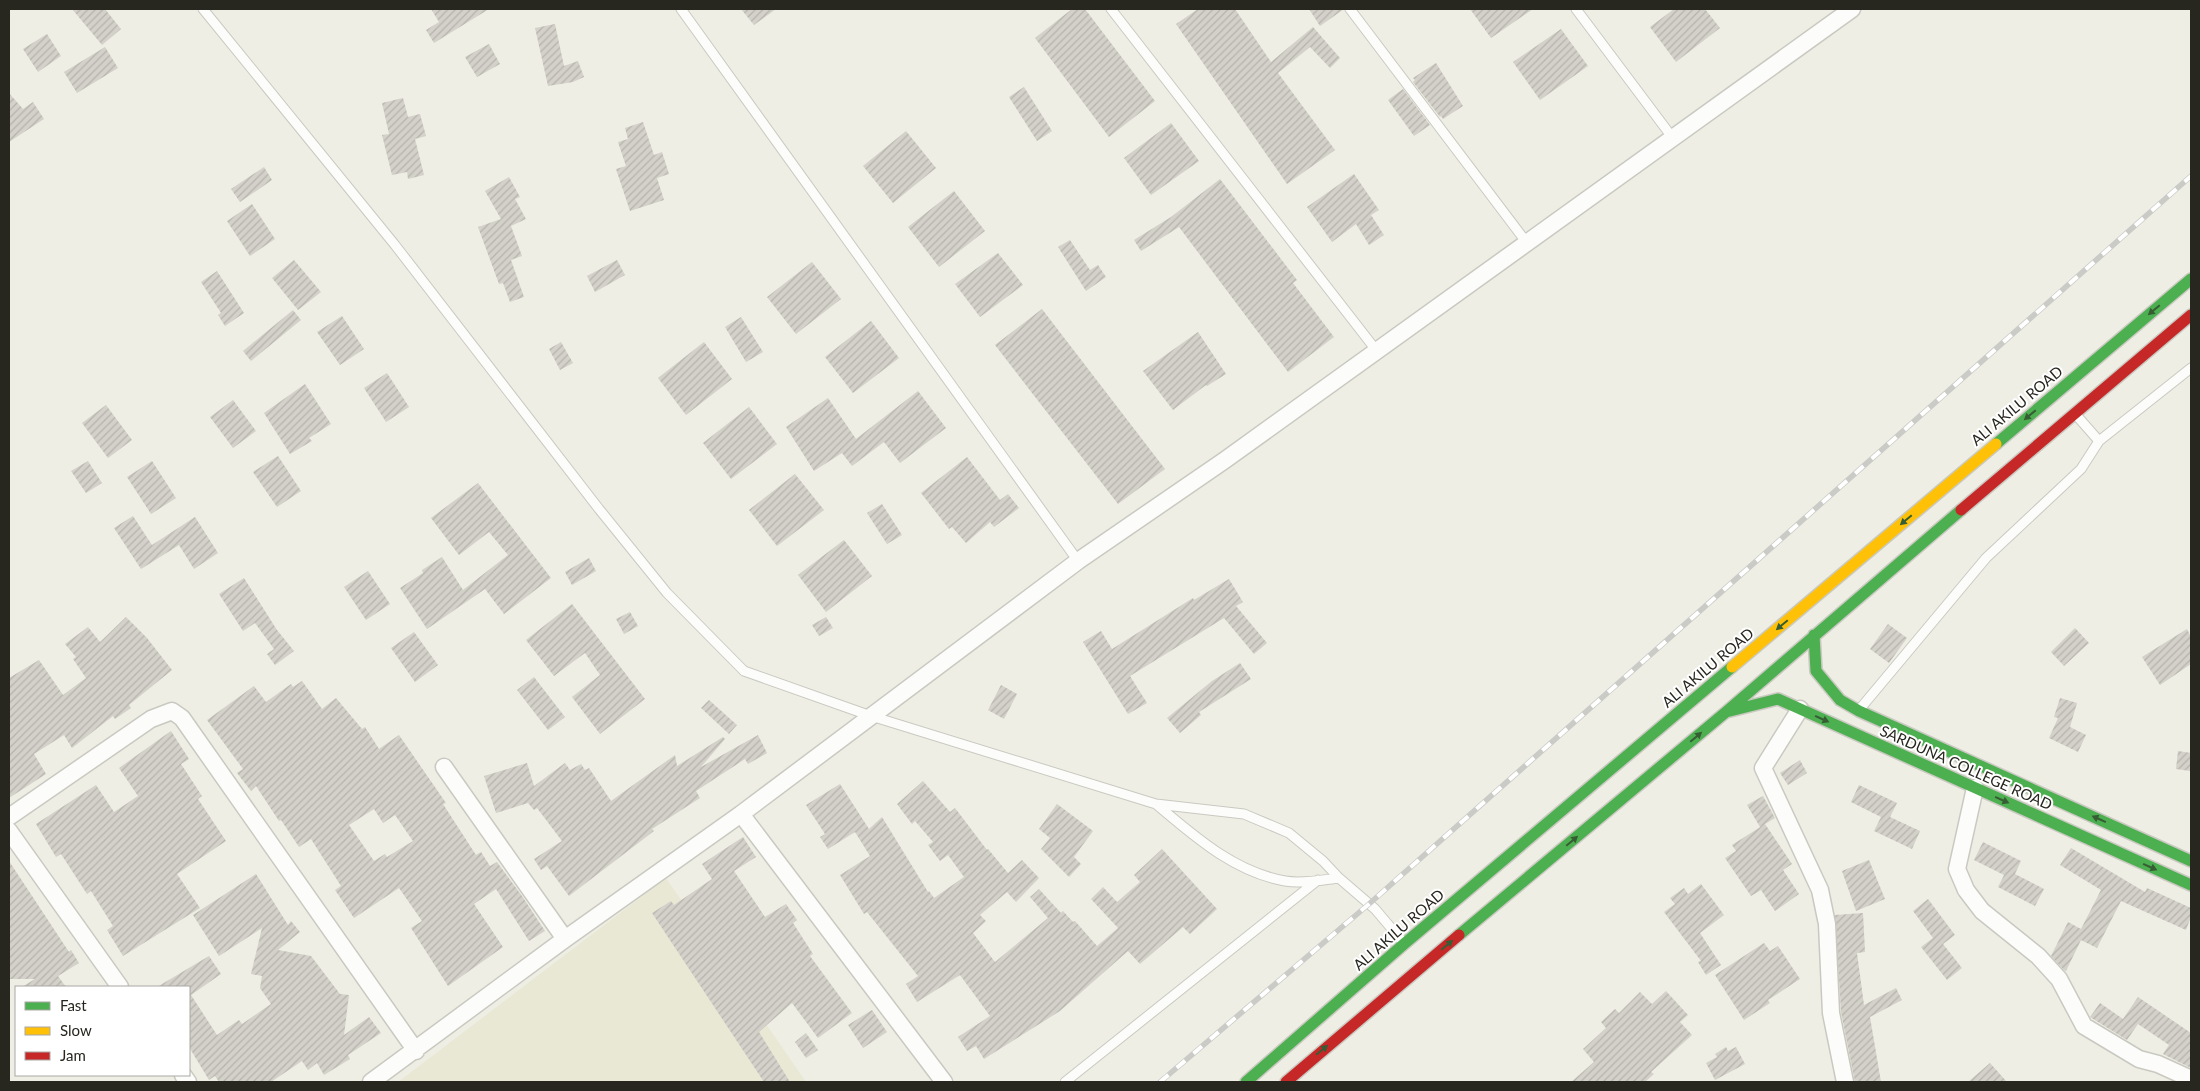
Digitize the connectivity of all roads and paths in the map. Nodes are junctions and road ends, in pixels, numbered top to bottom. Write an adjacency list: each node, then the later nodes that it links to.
1 (203, 9): 20 (lane)
2 (681, 9): 15 (lane)
3 (1111, 9): 11 (lane)
4 (1350, 9): 8 (lane)
5 (1576, 9): 7 (lane)
6 (1852, 9): 7 (street)
7 (1672, 138): 8 (street)
8 (1527, 243): 11 (street)
9 (2191, 279): 32 (main road, ALI AKILU ROAD, one-way to 32)
10 (2191, 315): 13 (main road, ALI AKILU ROAD)
11 (1376, 350): 15 (street)
12 (2191, 368): 14 (lane)
13 (2075, 414): 14 (lane); 16 (main road, ALI AKILU ROAD)
14 (2099, 441): 18 (lane)
15 (1078, 561): 20 (street)
16 (1814, 635): 18 (main road, SARDUNA COLLEGE ROAD); 19 (main road, ALI AKILU ROAD)
17 (1800, 709): 19 (main road, SARDUNA COLLEGE ROAD); 22 (main road, SARDUNA COLLEGE ROAD, one-way to 22); 41 (street)
18 (1859, 711): 27 (main road, SARDUNA COLLEGE ROAD, one-way to 18)
19 (1726, 712): 32 (main road, ALI AKILU ROAD, one-way to 19)
20 (871, 716): 23 (lane); 24 (street)
21 (444, 767): 31 (street)
22 (1976, 788): 30 (main road, SARDUNA COLLEGE ROAD, one-way to 30); 35 (street)
23 (1156, 804): 28 (lane); 29 (lane)
24 (741, 814): 31 (street); 37 (street)
25 (9, 817): 34 (street)
26 (9, 831): 33 (street)
27 (2191, 861)
28 (1339, 878): 29 (lane); 32 (lane)
29 (1318, 880): 38 (lane)
30 (2191, 885)
31 (565, 939): 34 (street)
32 (1414, 955): 39 (main road, ALI AKILU ROAD); 40 (main road, ALI AKILU ROAD, one-way to 32)
33 (119, 986)
34 (416, 1051): 36 (street)
35 (2191, 1079)
36 (371, 1082)
37 (944, 1082)
38 (1065, 1082)
39 (1246, 1082)
40 (1286, 1082)
41 (1845, 1082)

